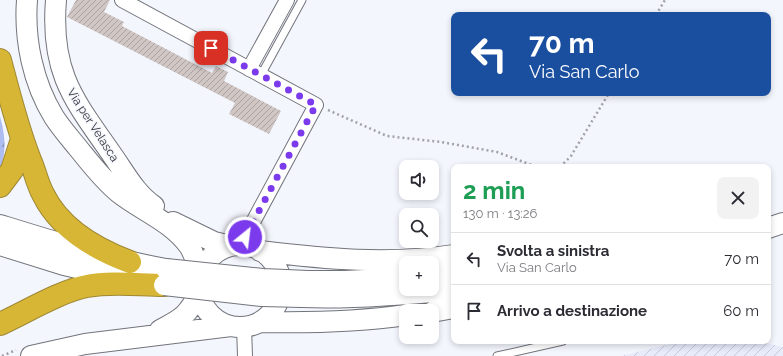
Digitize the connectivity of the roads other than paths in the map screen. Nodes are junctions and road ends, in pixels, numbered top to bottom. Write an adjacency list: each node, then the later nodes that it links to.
1 (27, 0): 10 (street)
2 (56, 0): 8 (street, Via per Velasca)
3 (122, 0): 7 (street)
4 (287, 0): 7 (street)
5 (302, 0): 7 (lane)
6 (0, 60): 9 (highway)
7 (255, 72): 18 (street)
8 (87, 120): 10 (street); 16 (street, Via per Velasca)
9 (22, 139): 11 (highway); 20 (highway)
10 (93, 167): 12 (street)
11 (0, 186)
12 (146, 210): 16 (street, Via per Velasca); 25 (street)
13 (783, 221): 14 (street)
14 (771, 223)
15 (0, 225): 20 (street)
16 (181, 226): 18 (street, Via per Velasca)
17 (0, 246): 23 (street)
18 (245, 248): 19 (street, Via per Velasca); 25 (street); 32 (street)
19 (451, 255)
20 (130, 262): 23 (street)
21 (451, 273): 22 (street)
22 (439, 274)
23 (165, 277): 26 (street, bridge); 31 (highway)
24 (399, 278): 26 (street)
25 (200, 286): 32 (street); 33 (street)
26 (305, 289): 27 (street)
27 (451, 290)
28 (451, 309): 29 (street)
29 (439, 311)
30 (399, 316): 32 (street)
31 (0, 324)
32 (245, 325): 33 (street); 36 (street)
33 (150, 336): 35 (street)
34 (550, 344): 37 (lane)
35 (25, 352)
36 (245, 356)
37 (497, 356)

